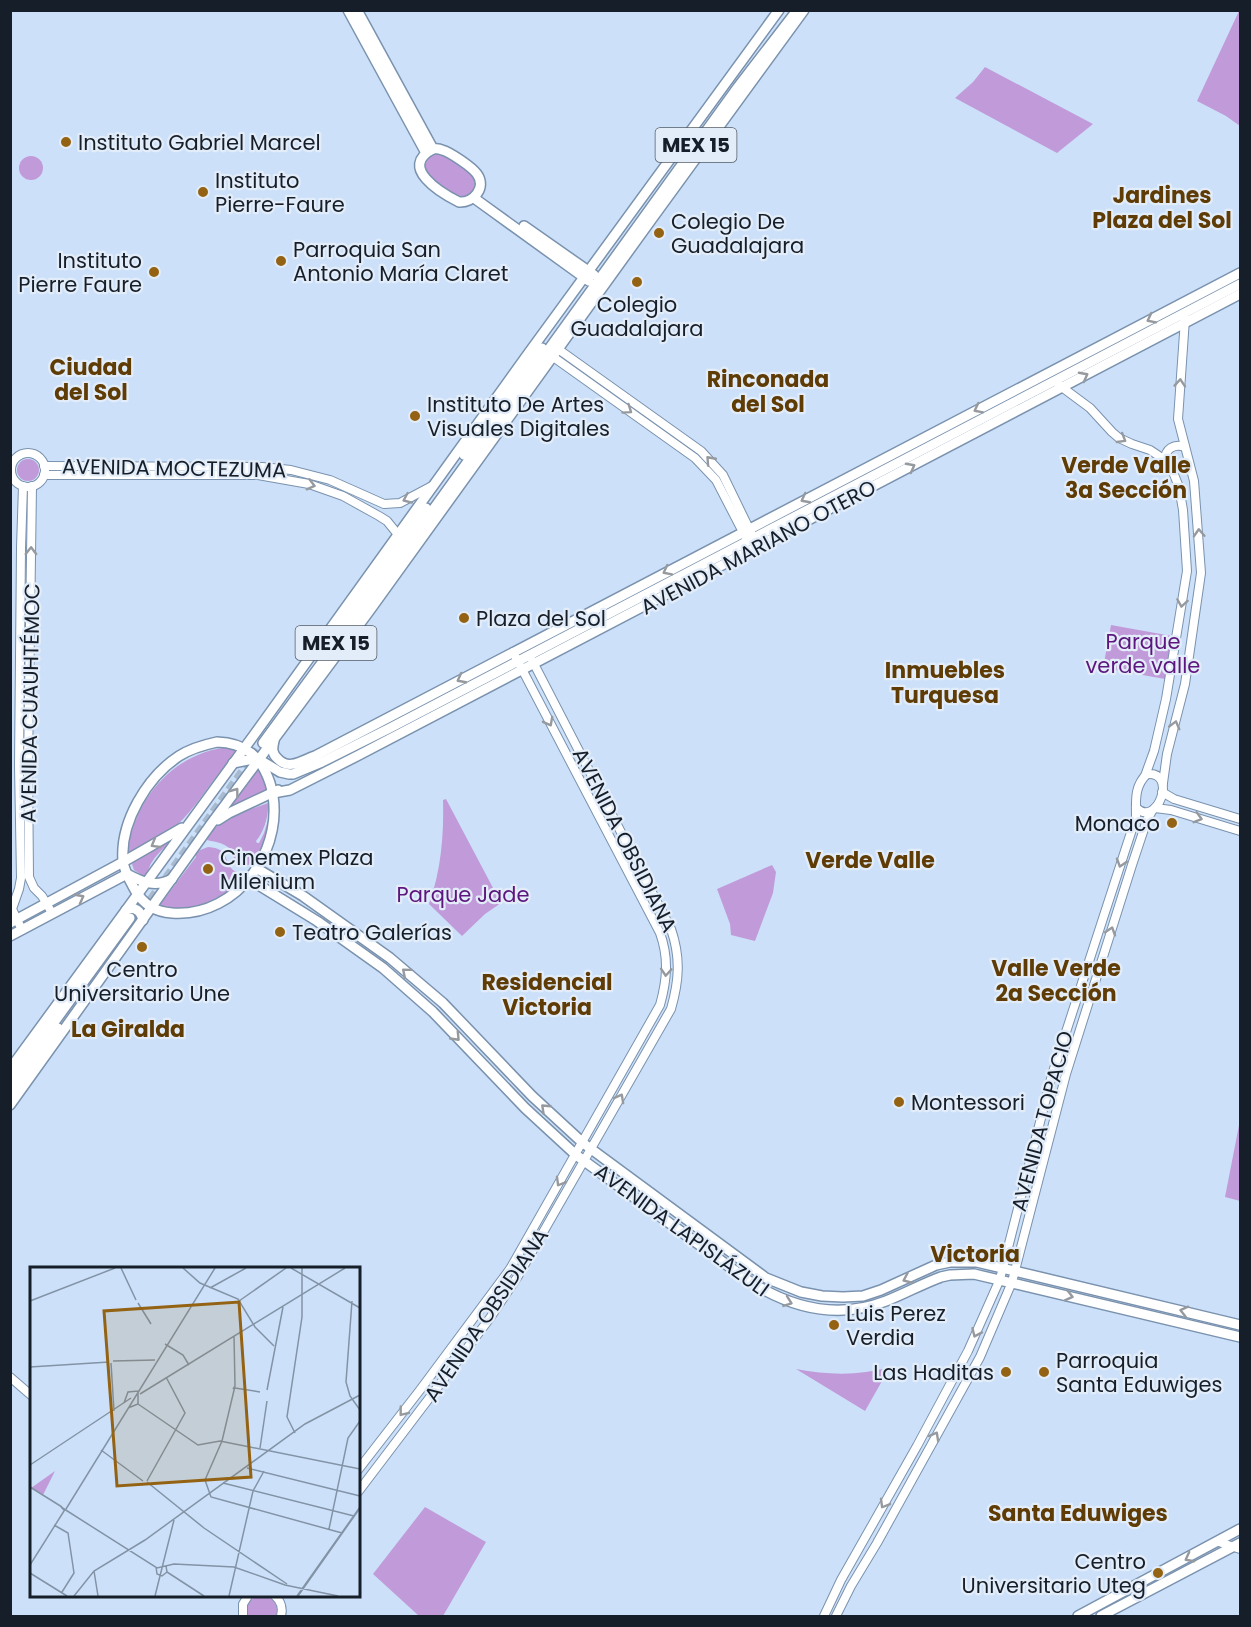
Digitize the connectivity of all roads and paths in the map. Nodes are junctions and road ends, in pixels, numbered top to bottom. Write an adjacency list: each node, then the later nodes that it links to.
1 (348, 10): 5 (main road)
2 (357, 10): 5 (main road)
3 (779, 10): 8 (main road)
4 (797, 12): 8 (main road); 8 (main road, MEX 15)
5 (429, 151): 6 (main road); 6 (main road)
6 (476, 196): 8 (main road)
7 (1240, 273): 11 (main road, AVENIDA MARIANO OTERO)
8 (595, 281): 13 (main road, MEX 15); 13 (main road)
9 (1240, 284): 12 (main road, AVENIDA MARIANO OTERO)
10 (1240, 294): 12 (main road, AVENIDA MARIANO OTERO)
11 (1186, 301): 12 (street); 14 (main road, AVENIDA MARIANO OTERO, one-way to 14)
12 (1186, 317): 14 (main road, AVENIDA MARIANO OTERO); 15 (main road, AVENIDA MARIANO OTERO, one-way to 12); 16 (street, one-way to 12)
13 (547, 350): 22 (main road); 28 (street); 30 (main road, MEX 15)
14 (1050, 377): 15 (street); 27 (main road, AVENIDA MARIANO OTERO); 28 (main road, AVENIDA MARIANO OTERO, one-way to 28)
15 (1062, 387): 17 (street, one-way to 17); 29 (main road, AVENIDA MARIANO OTERO, one-way to 15)
16 (1185, 447): 17 (street); 26 (street)
17 (1165, 460): 25 (street)
18 (11, 464): 19 (street); 20 (street)
19 (44, 465): 21 (street); 22 (street, AVENIDA MOCTEZUMA, one-way to 19)
20 (11, 474): 23 (street)
21 (44, 475): 24 (street); 30 (street, AVENIDA MOCTEZUMA, one-way to 30)
22 (436, 484): 30 (main road)
23 (23, 486): 24 (street); 69 (street, AVENIDA CUAUHTÉMOC)
24 (32, 486): 65 (street, AVENIDA CUAUHTÉMOC, one-way to 24)
25 (1183, 510): 26 (street); 48 (street, one-way to 48)
26 (1197, 510): 49 (street, one-way to 26)
27 (795, 516): 29 (main road); 31 (main road, AVENIDA MARIANO OTERO)
28 (746, 530): 31 (street); 34 (main road, AVENIDA MARIANO OTERO, one-way to 34)
29 (785, 533): 31 (main road, AVENIDA MARIANO OTERO)
30 (406, 541): 41 (main road); 42 (main road, MEX 15)
31 (753, 544): 32 (main road, AVENIDA MARIANO OTERO); 33 (main road, AVENIDA MARIANO OTERO)
32 (652, 591): 33 (main road); 36 (main road, AVENIDA MARIANO OTERO)
33 (665, 596): 36 (main road, AVENIDA MARIANO OTERO)
34 (525, 645): 35 (main road, AVENIDA MARIANO OTERO); 36 (street, AVENIDA OBSIDIANA)
35 (513, 652): 37 (street, AVENIDA OBSIDIANA); 40 (main road, AVENIDA MARIANO OTERO, one-way to 40)
36 (532, 659): 37 (main road, AVENIDA MARIANO OTERO); 77 (street, AVENIDA OBSIDIANA, one-way to 36)
37 (520, 665): 38 (main road, AVENIDA MARIANO OTERO); 39 (main road, AVENIDA MARIANO OTERO); 76 (street, AVENIDA OBSIDIANA, one-way to 76)
38 (454, 695): 39 (main road); 44 (main road, AVENIDA MARIANO OTERO)
39 (474, 695): 44 (main road, AVENIDA MARIANO OTERO)
40 (362, 731): 44 (main road); 45 (main road, AVENIDA MARIANO OTERO)
41 (274, 739): 42 (main road); 45 (main road)
42 (260, 743): 43 (main road); 46 (main road)
43 (244, 748): 46 (main road, AVENIDA MARIANO OTERO); 47 (main road); 58 (main road)
44 (358, 750): 45 (main road, AVENIDA MARIANO OTERO); 51 (main road, AVENIDA MARIANO OTERO)
45 (318, 759): 46 (main road, AVENIDA MARIANO OTERO); 51 (main road, AVENIDA MARIANO OTERO)
46 (260, 760): 47 (main road); 51 (main road); 55 (main road, one-way to 46)
47 (233, 763): 56 (main road)
48 (1145, 776): 49 (street); 52 (street)
49 (1163, 783): 50 (street)
50 (1162, 792): 53 (street); 54 (street)
51 (273, 793): 55 (main road, AVENIDA MARIANO OTERO); 59 (main road)
52 (1136, 807): 53 (street); 80 (street, AVENIDA TOPACIO, one-way to 80)
53 (1154, 809): 57 (street, one-way to 57); 81 (street, AVENIDA TOPACIO, one-way to 53)
54 (1240, 819)
55 (211, 824): 61 (main road)
56 (187, 825): 58 (main road, one-way to 58); 63 (main road)
57 (1240, 831)
58 (123, 862): 60 (main road); 65 (main road)
59 (259, 870): 62 (main road); 76 (main road, AVENIDA LAPISLÁZULI, one-way to 59)
60 (127, 874): 63 (main road); 64 (main road); 67 (main road, one-way to 60)
61 (172, 879): 63 (main road); 66 (main road)
62 (252, 881): 66 (main road); 78 (main road, AVENIDA LAPISLÁZULI, one-way to 78)
63 (145, 883): 64 (main road)
64 (137, 894): 66 (main road); 68 (main road)
65 (47, 903): 67 (street, AVENIDA CUAUHTÉMOC); 69 (main road)
66 (152, 907): 68 (main road)
67 (52, 914): 70 (main road)
68 (133, 918): 72 (main road); 74 (main road); 75 (main road)
69 (13, 922): 70 (street)
70 (22, 930): 71 (main road)
71 (10, 936)
72 (14, 1070): 73 (main road)
73 (10, 1081)
74 (10, 1094)
75 (10, 1105)
76 (583, 1143): 77 (main road, AVENIDA LAPISLÁZULI); 78 (street, AVENIDA OBSIDIANA)
77 (591, 1149): 79 (street, AVENIDA OBSIDIANA); 80 (main road, AVENIDA LAPISLÁZULI, one-way to 77)
78 (576, 1155): 79 (main road, AVENIDA LAPISLÁZULI); 88 (street, AVENIDA OBSIDIANA, one-way to 88)
79 (585, 1161): 82 (main road, AVENIDA LAPISLÁZULI, one-way to 82); 89 (street, AVENIDA OBSIDIANA)
80 (1003, 1268): 81 (main road, AVENIDA LAPISLÁZULI); 82 (street, AVENIDA TOPACIO)
81 (1015, 1270): 83 (street, AVENIDA TOPACIO); 84 (main road, AVENIDA LAPISLÁZULI, one-way to 81)
82 (1000, 1279): 83 (main road, AVENIDA LAPISLÁZULI); 95 (street, AVENIDA TOPACIO, one-way to 95)
83 (1012, 1282): 85 (main road, AVENIDA LAPISLÁZULI, one-way to 85); 96 (street, AVENIDA TOPACIO, one-way to 83)
84 (1240, 1325)
85 (1240, 1337)
86 (10, 1377): 87 (street)
87 (30, 1394)
88 (360, 1467)
89 (360, 1489)
90 (1238, 1534): 91 (main road)
91 (1219, 1542): 92 (street); 97 (main road, one-way to 97)
92 (1238, 1546): 98 (main road)
93 (247, 1597): 94 (street)
94 (243, 1617)
95 (824, 1617)
96 (836, 1617)
97 (1078, 1617)
98 (1101, 1617)

